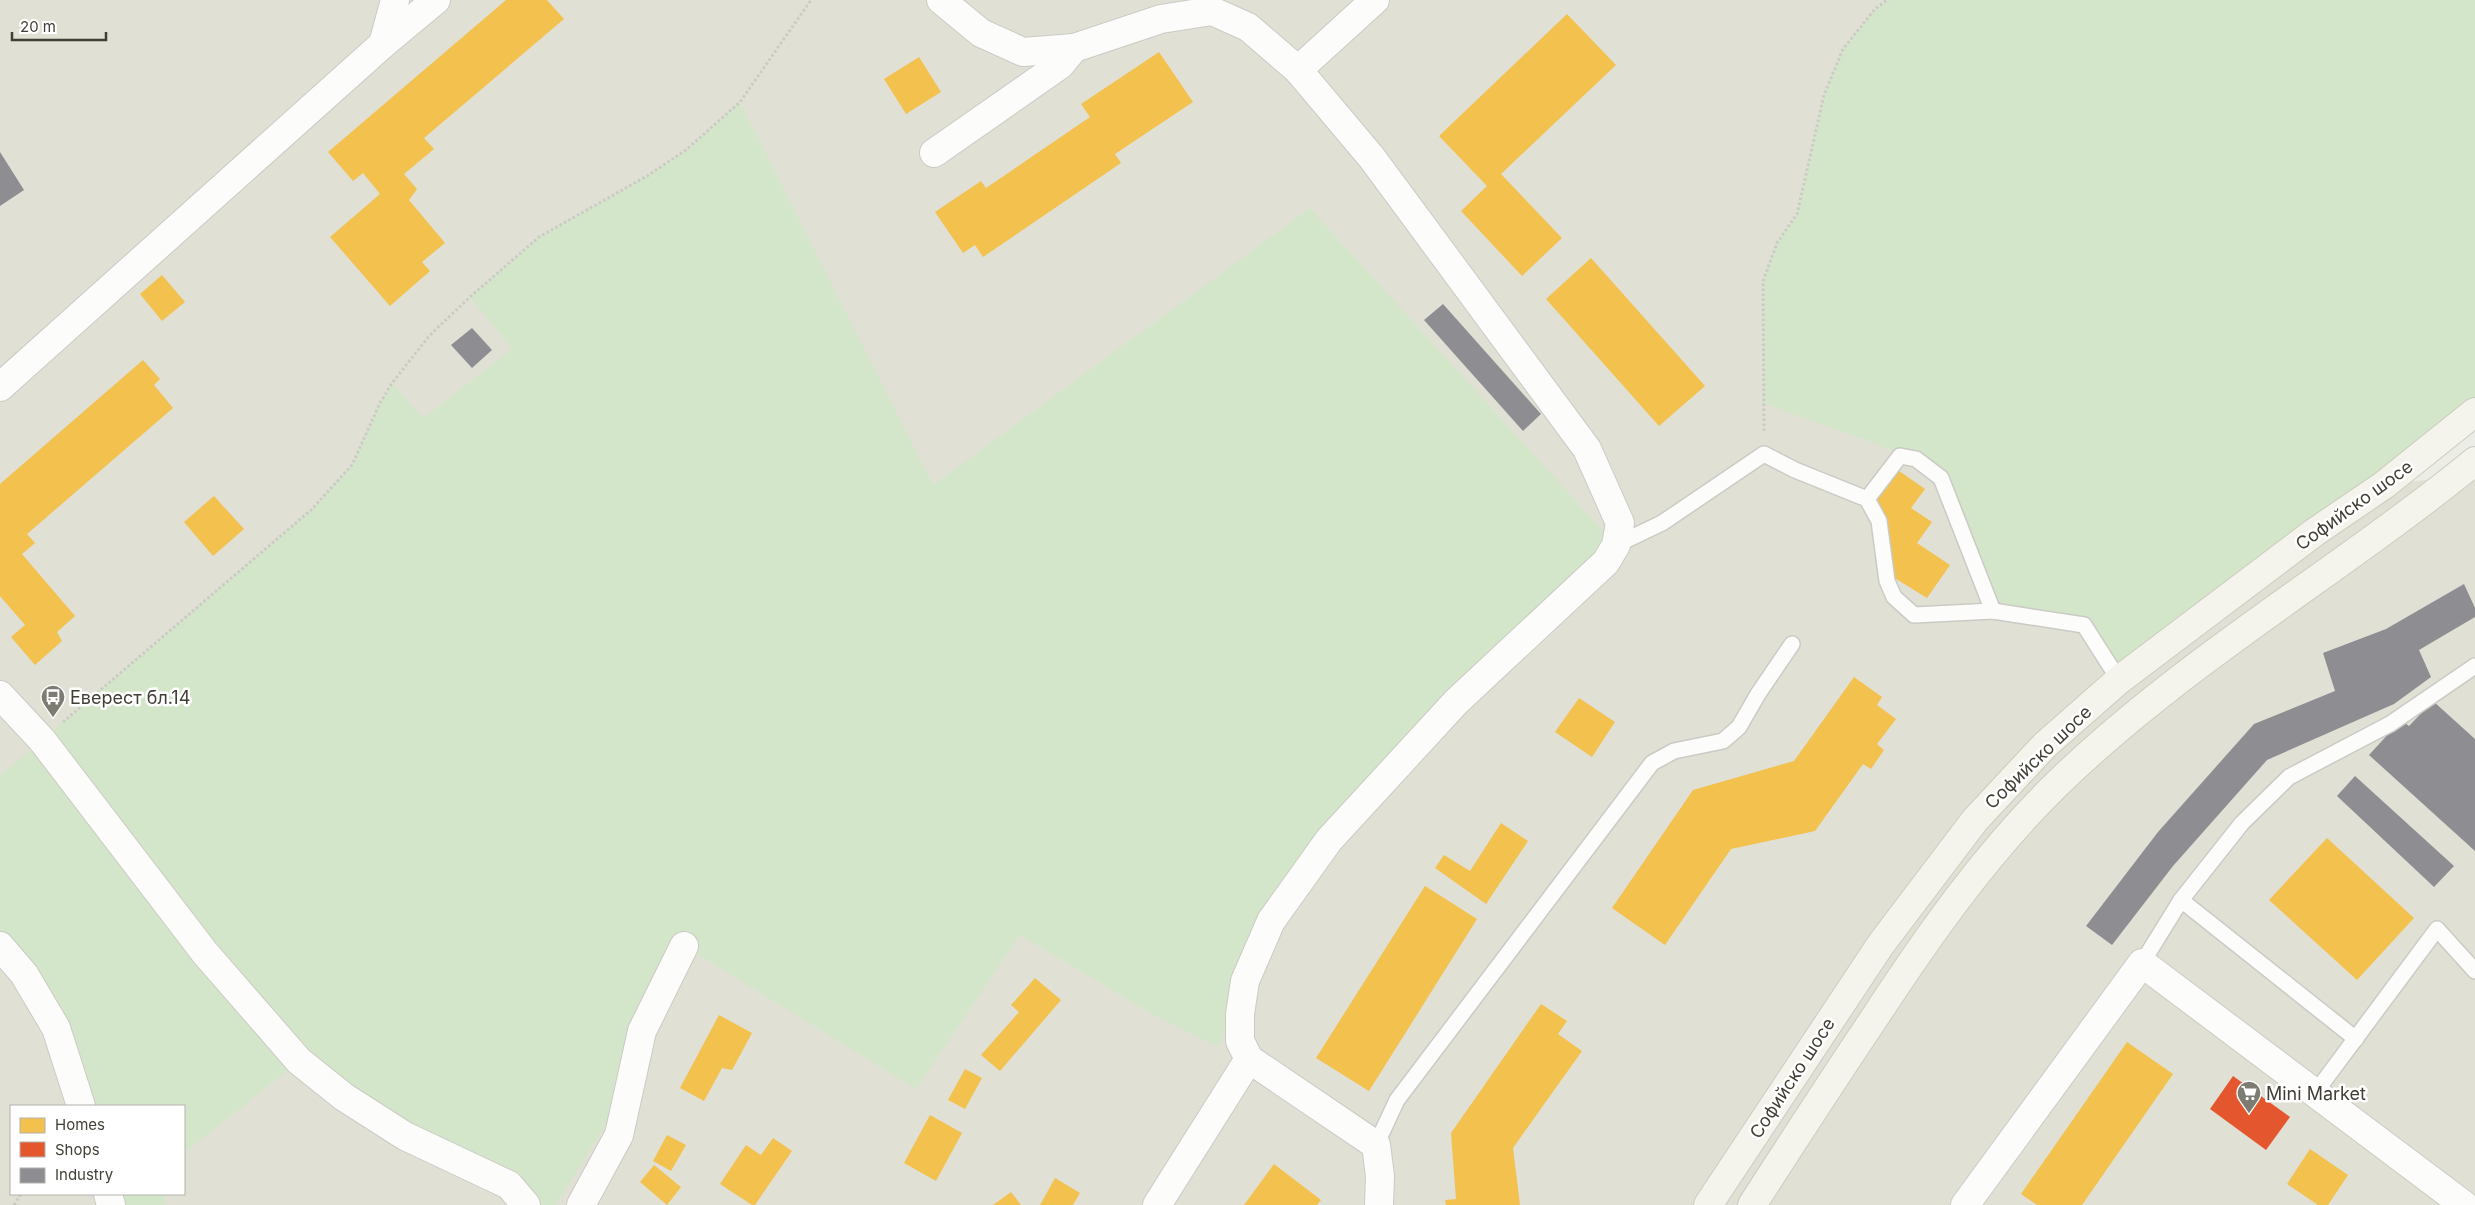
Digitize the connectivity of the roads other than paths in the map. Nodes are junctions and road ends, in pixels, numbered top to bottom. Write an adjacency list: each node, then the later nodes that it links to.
1 (395, 0): 5 (street)
2 (436, 0): 5 (street)
3 (941, 0): 6 (street)
4 (1374, 0): 7 (street)
5 (383, 44): 9 (street)
6 (1074, 48): 7 (street); 8 (street)
7 (1298, 70): 14 (street)
8 (934, 153)
9 (0, 387)
10 (2475, 412): 18 (main road, Софийско шосе)
11 (2475, 461): 12 (main road, Софийско шосе)
12 (2464, 476): 35 (main road, Софийско шосе)
13 (1867, 499): 14 (lane); 15 (lane); 15 (lane)
14 (1616, 545): 26 (street)
15 (1993, 611): 18 (lane)
16 (1792, 644): 29 (lane)
17 (2475, 666): 20 (lane)
18 (2119, 680): 34 (main road, Софийско шосе)
19 (0, 695): 30 (street)
20 (2181, 900): 23 (lane); 25 (lane)
21 (0, 946): 28 (street)
22 (684, 946): 31 (street)
23 (2142, 963): 27 (street); 36 (street)
24 (2475, 971): 25 (lane)
25 (2356, 1039): 27 (lane)
26 (1249, 1059): 29 (street); 32 (street)
27 (2315, 1093): 37 (street)
28 (82, 1105)
29 (1376, 1144): 33 (street)
30 (526, 1205)
31 (581, 1205)
32 (1157, 1205)
33 (1379, 1205)
34 (1708, 1205)
35 (1752, 1205)
36 (1965, 1205)
37 (2464, 1205)

